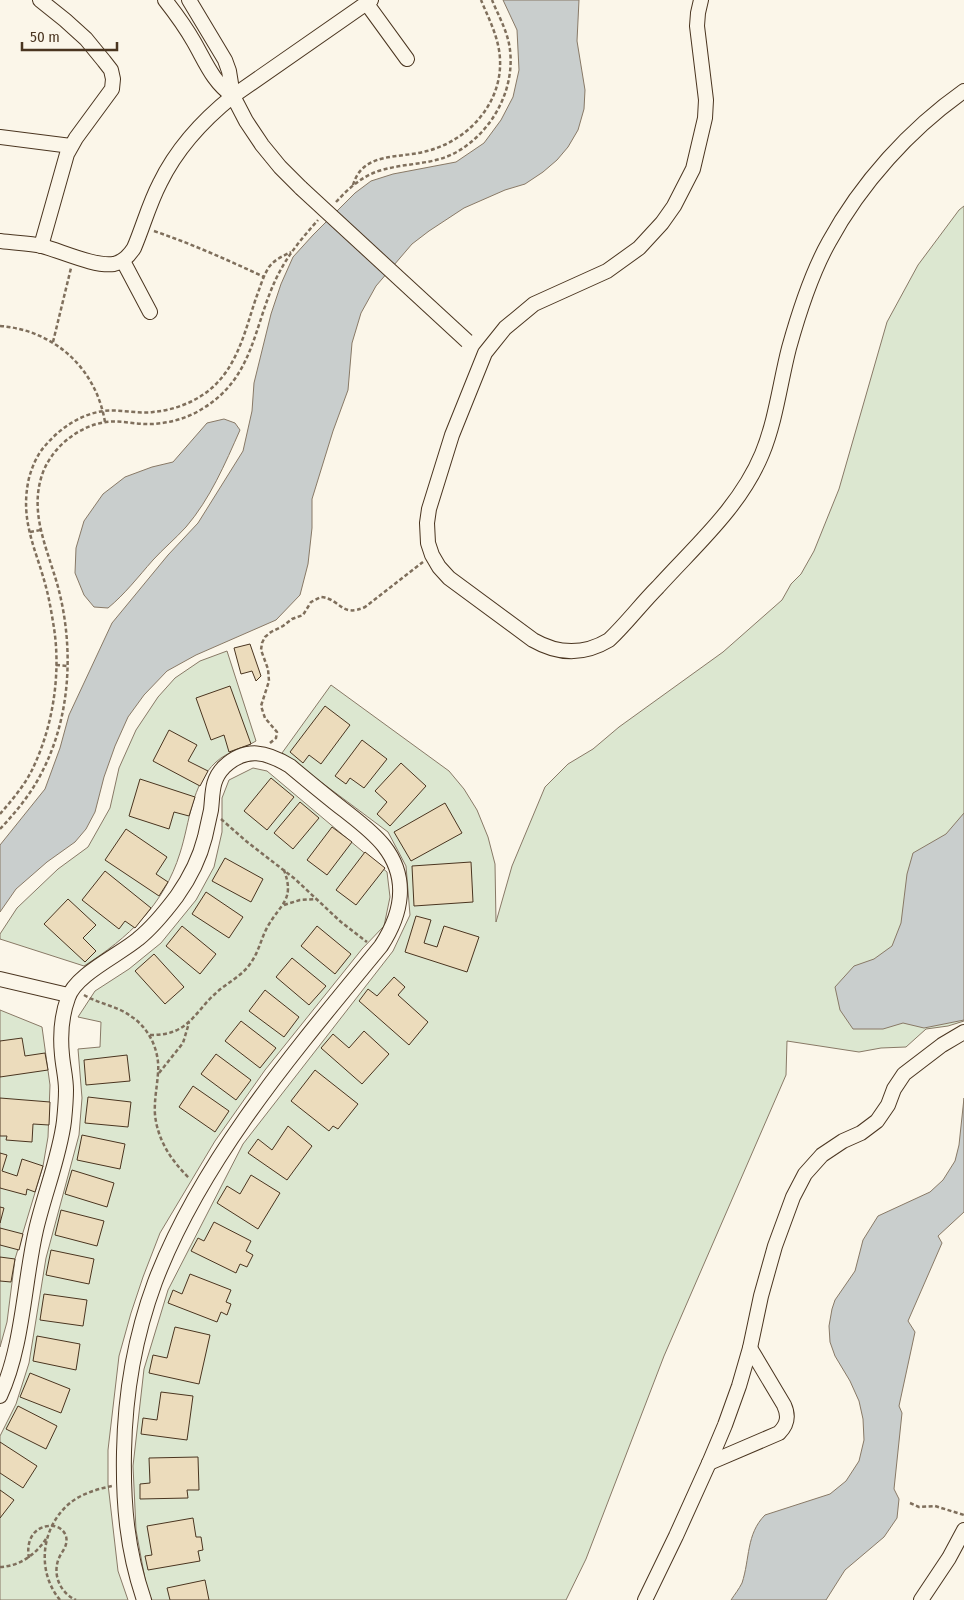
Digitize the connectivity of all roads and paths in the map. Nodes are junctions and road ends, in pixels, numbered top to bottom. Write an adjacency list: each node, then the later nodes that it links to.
1 (40, 0): 12 (lane)
2 (165, 0): 10 (lane)
3 (189, 0): 10 (lane)
4 (481, 0): 13 (path)
5 (492, 0): 13 (path)
6 (701, 0): 26 (lane)
7 (369, 2): 8 (lane); 10 (lane)
8 (407, 59)
9 (964, 90): 31 (lane)
10 (234, 96): 16 (lane); 26 (lane, bridge)
11 (0, 137): 12 (lane)
12 (71, 146): 18 (lane)
13 (352, 185): 14 (path)
14 (333, 205)
15 (320, 219): 19 (path)
16 (143, 227): 21 (lane); 22 (path)
17 (0, 241): 18 (lane)
18 (41, 246): 20 (lane)
19 (292, 252): 22 (path); 28 (path)
20 (74, 257): 21 (lane); 25 (path)
21 (123, 261): 23 (lane)
22 (264, 278): 27 (path)
23 (150, 312)
24 (0, 326): 25 (path)
25 (53, 342): 27 (path)
26 (485, 353): 31 (lane)
27 (103, 411): 28 (path); 30 (path)
28 (105, 422): 29 (path)
29 (41, 530): 30 (path); 33 (path)
30 (30, 532): 32 (path)
31 (432, 555): 34 (path)
32 (56, 665): 33 (path); 36 (path)
33 (67, 666): 37 (path)
34 (264, 753): 35 (lane); 52 (lane)
35 (211, 809): 38 (path); 43 (lane)
36 (0, 814)
37 (0, 829)
38 (284, 870): 39 (path); 40 (path)
39 (316, 899): 40 (path); 41 (path)
40 (284, 905): 44 (path)
41 (367, 942)
42 (0, 979): 43 (lane)
43 (71, 992): 46 (path); 50 (lane)
44 (190, 1022): 46 (path); 47 (path)
45 (964, 1032): 49 (lane)
46 (150, 1035): 47 (path)
47 (158, 1074): 48 (path)
48 (189, 1178)
49 (750, 1348): 51 (lane); 51 (lane)
50 (0, 1396)
51 (709, 1463): 63 (lane)
52 (123, 1484): 55 (path); 62 (lane)
53 (910, 1502): 54 (path)
54 (964, 1515)
55 (52, 1525): 57 (path); 58 (path); 61 (path)
56 (964, 1530): 64 (lane)
57 (47, 1538): 58 (path); 60 (path)
58 (29, 1558): 59 (path)
59 (0, 1568)
60 (60, 1600)
61 (76, 1600)
62 (144, 1600)
63 (645, 1600)
64 (921, 1600)

